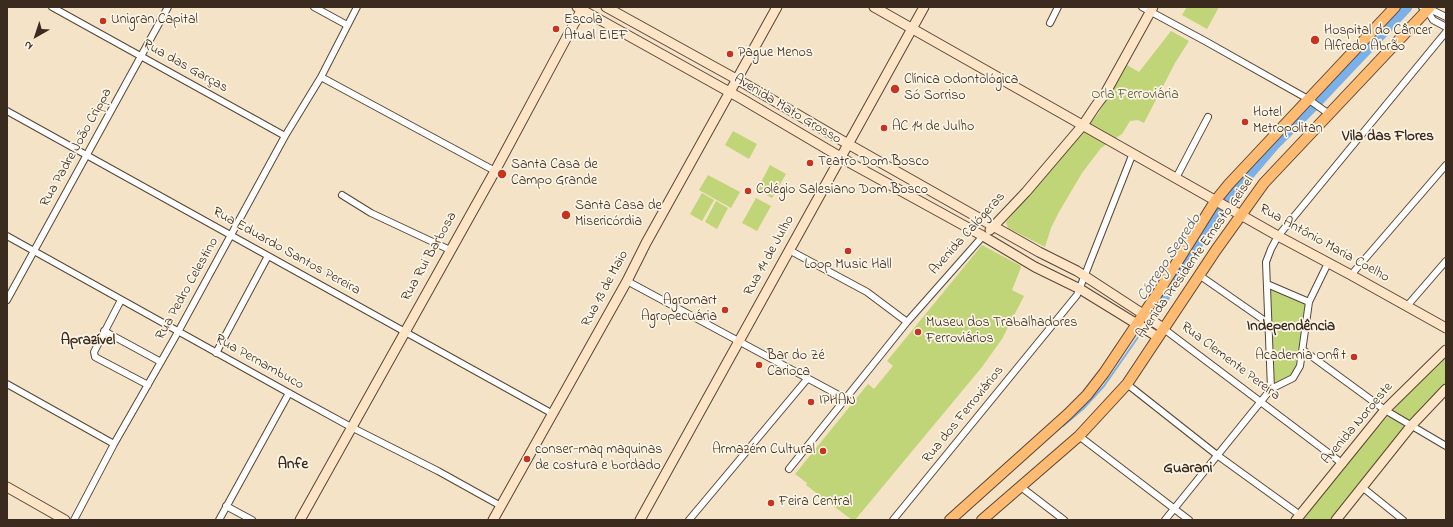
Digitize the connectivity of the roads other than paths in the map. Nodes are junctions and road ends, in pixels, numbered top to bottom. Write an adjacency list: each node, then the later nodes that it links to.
1 (52, 7): 21 (street, Rua das Garças)
2 (168, 7): 21 (street, Rua Padre João Crippa)
3 (314, 7): 17 (street)
4 (357, 7): 17 (street, Rua Pedro Celestino)
5 (606, 7): 23 (street, Avenida Mato Grosso)
6 (777, 7): 23 (street, Rua 13 de Maio)
7 (874, 7): 19 (street, Rua Antônio Maria Coelho)
8 (924, 7): 19 (street, Rua 14 de Julho)
9 (1058, 7): 16 (street)
10 (1142, 7): 14 (street)
11 (1396, 7): 25 (main road, Avenida Presidente Ernesto Geisel)
12 (580, 8): 24 (street, Avenida Mato Grosso); 36 (street, Rua Rui Barbosa)
13 (1426, 8): 15 (street); 18 (street); 27 (main road, Avenida Presidente Ernesto Geisel)
14 (1152, 9): 25 (street); 29 (street, Avenida Calógeras)
15 (1446, 17)
16 (1050, 22)
17 (347, 25): 22 (street, Rua Pedro Celestino)
18 (1446, 27)
19 (913, 28): 29 (street, Rua Antônio Maria Coelho); 31 (street, Rua 14 de Julho)
20 (1446, 32): 45 (street)
21 (140, 56): 30 (street, Rua das Garças); 33 (street, Rua Padre João Crippa)
22 (321, 77): 30 (street, Rua Pedro Celestino); 36 (street)
23 (736, 79): 24 (street, Rua 13 de Maio); 31 (street, Avenida Mato Grosso)
24 (729, 92): 34 (street, Avenida Mato Grosso); 55 (street, Rua 13 de Maio)
25 (1310, 100): 27 (street); 39 (main road, Avenida Presidente Ernesto Geisel)
26 (7, 111): 33 (street, Rua Eduardo Santos Pereira)
27 (1327, 112): 40 (main road, Avenida Presidente Ernesto Geisel)
28 (1208, 117): 37 (street)
29 (1083, 125): 32 (street, Rua Antônio Maria Coelho); 41 (street, Avenida Calógeras)
30 (285, 136): 42 (street, Rua Pedro Celestino)
31 (848, 144): 34 (street, Rua 14 de Julho); 41 (street, Avenida Mato Grosso)
32 (1133, 153): 37 (street, Rua Antônio Maria Coelho); 54 (street, Rua dos Ferroviários)
33 (86, 155): 42 (street, Rua Eduardo Santos Pereira); 48 (street, Rua Padre João Crippa)
34 (840, 158): 44 (street, Avenida Mato Grosso); 47 (street, Rua 14 de Julho)
35 (1446, 165): 53 (street)
36 (495, 172): 46 (street, Rua Rui Barbosa)
37 (1176, 178): 39 (street, Rua Antônio Maria Coelho)
38 (342, 195): 46 (street)
39 (1220, 202): 40 (street, Rua Antônio Maria Coelho); 62 (main road, Avenida Presidente Ernesto Geisel)
40 (1238, 213): 45 (street, Rua Antônio Maria Coelho); 52 (main road, Avenida Presidente Ernesto Geisel)
41 (994, 226): 44 (street, Avenida Calógeras); 54 (street, Rua Clemente Pereira)
42 (231, 235): 49 (street, Rua Eduardo Santos Pereira); 68 (street, Rua Pedro Celestino)
43 (7, 236): 48 (street, Rua Pernambuco)
44 (983, 236): 57 (street, Rua Clemente Pereira); 63 (street, Avenida Calógeras)
45 (1278, 236): 51 (street, Rua Antônio Maria Coelho); 56 (street)
46 (450, 250): 69 (street, Rua Rui Barbosa)
47 (789, 250): 63 (street); 71 (street, Rua 14 de Julho)
48 (34, 251): 58 (street, Rua Padre João Crippa); 59 (street, Rua Pernambuco)
49 (268, 256): 69 (street, Rua Eduardo Santos Pereira); 74 (street)
50 (1446, 261): 61 (street)
51 (1328, 263): 53 (street, Rua Antônio Maria Coelho); 60 (street)
52 (1200, 275): 64 (street); 70 (main road, Avenida Presidente Ernesto Geisel)
53 (1351, 275): 61 (street, Rua Antônio Maria Coelho)
54 (1084, 276): 57 (street, Rua dos Ferroviários); 62 (street, Rua Clemente Pereira)
55 (627, 281): 71 (street); 86 (street, Rua 13 de Maio)
56 (1267, 284): 60 (street); 64 (street)
57 (1080, 289): 65 (street, Rua Clemente Pereira); 110 (street, Rua dos Ferroviários)
58 (7, 300)
59 (121, 300): 67 (street); 68 (street, Rua Pernambuco)
60 (1309, 302): 72 (street)
61 (1407, 306): 66 (street, Rua Antônio Maria Coelho)
62 (1147, 317): 65 (main road, Avenida Presidente Ernesto Geisel); 70 (street, Rua Clemente Pereira)
63 (907, 322): 83 (street, Avenida Calógeras)
64 (1268, 323): 80 (street)
65 (1140, 325): 70 (street, Rua Clemente Pereira); 111 (main road, Avenida Presidente Ernesto Geisel)
66 (1446, 328)
67 (104, 331): 75 (street); 79 (street)
68 (178, 332): 74 (street, Rua Pernambuco); 75 (street, Rua Pedro Celestino)
69 (405, 332): 86 (street, Rua Eduardo Santos Pereira); 88 (street, Rua Rui Barbosa)
70 (1159, 332): 78 (main road, Avenida Presidente Ernesto Geisel); 84 (street, Rua Clemente Pereira)
71 (739, 341): 76 (street); 108 (street, Rua 14 de Julho)
72 (1303, 350): 80 (street); 85 (street)
73 (1446, 350): 85 (street, Avenida Noroeste)
74 (216, 352): 82 (street, Rua Pernambuco)
75 (161, 362): 79 (street, Rua Pedro Celestino)
76 (808, 378): 83 (street); 109 (street)
77 (7, 384): 90 (street)
78 (1127, 384): 89 (main road, Avenida Presidente Ernesto Geisel); 92 (street)
79 (148, 386): 90 (street, Rua Pedro Celestino)
80 (1271, 389): 84 (street)
81 (1446, 389): 87 (street)
82 (289, 394): 88 (street, Rua Pernambuco); 98 (street)
83 (846, 399): 94 (street, Avenida Calógeras)
84 (1261, 403): 92 (street); 93 (street, Rua Clemente Pereira)
85 (1385, 410): 87 (street); 93 (street, Avenida Noroeste)
86 (553, 414): 99 (street, Rua 13 de Maio)
87 (1411, 426): 91 (street); 97 (street)
88 (351, 427): 99 (street, Rua Pernambuco); 106 (street, Rua Rui Barbosa)
89 (1080, 436): 96 (main road, Avenida Presidente Ernesto Geisel); 100 (street)
90 (114, 444): 103 (street, Rua Pedro Celestino)
91 (1446, 446)
92 (1218, 455): 100 (street); 101 (street)
93 (1342, 464): 101 (street, Avenida Noroeste)
94 (789, 469)
95 (7, 487): 102 (street)
96 (1021, 487): 112 (main road, Avenida Presidente Ernesto Geisel); 113 (street)
97 (1362, 487): 116 (street); 117 (street)
98 (226, 506): 104 (street); 105 (street)
99 (501, 506): 107 (street, Rua 13 de Maio)
100 (1174, 508): 114 (street); 115 (street)
101 (1298, 518)
102 (65, 520)
103 (74, 520)
104 (219, 520)
105 (252, 520)
106 (300, 520)
107 (493, 520)
108 (640, 520)
109 (688, 520)
110 (893, 520)
111 (950, 520)
112 (982, 520)
113 (1064, 520)
114 (1165, 520)
115 (1189, 520)
116 (1336, 520)
117 (1403, 520)

